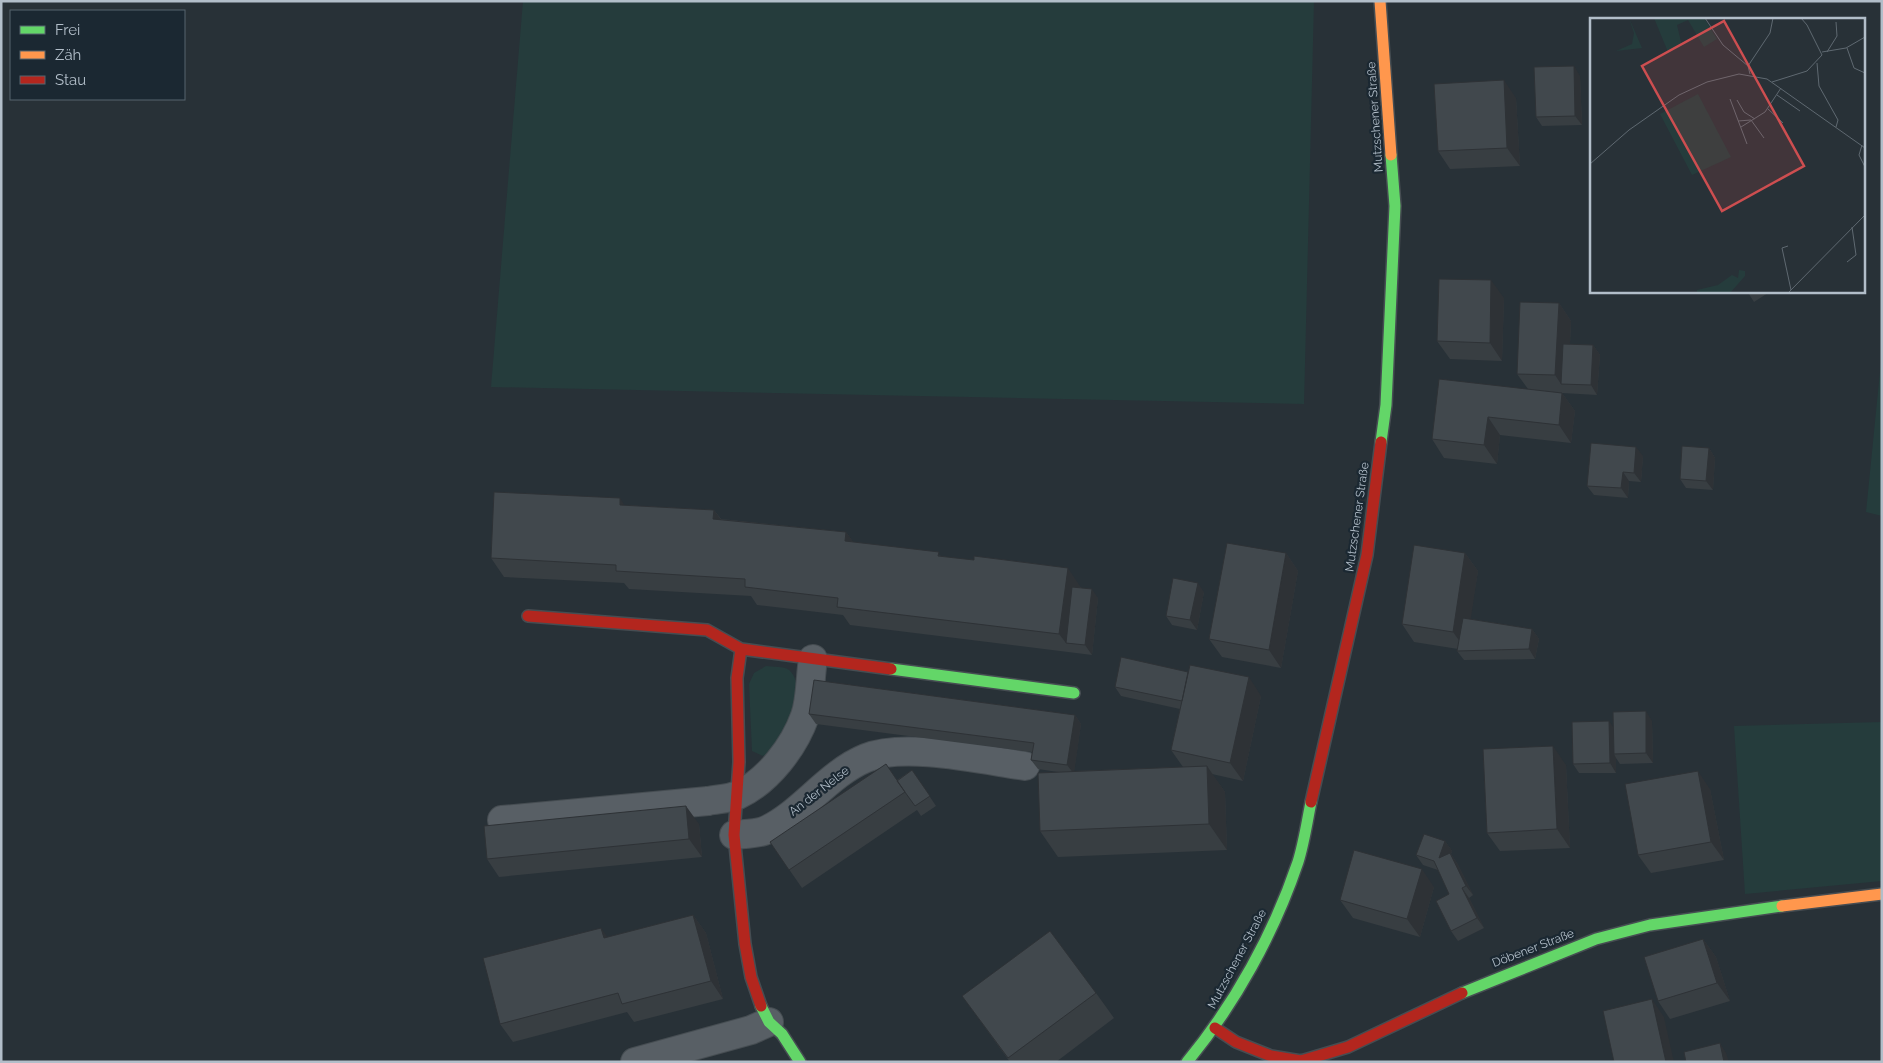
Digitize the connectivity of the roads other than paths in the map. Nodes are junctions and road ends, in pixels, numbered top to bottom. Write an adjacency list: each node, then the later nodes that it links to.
1 (1380, 1): 12 (street, Mutzschener Straße)
2 (528, 616): 3 (street)
3 (741, 649): 4 (street); 7 (street)
4 (813, 659): 5 (street); 7 (street)
5 (1074, 693)
6 (1025, 766): 9 (street, An der Nelse)
7 (736, 796): 8 (street); 9 (street)
8 (502, 820)
9 (734, 836): 11 (street)
10 (1882, 894): 16 (street, Döbener Straße)
11 (769, 1022): 13 (street); 14 (street)
12 (1215, 1028): 15 (street, Mutzschener Straße); 16 (street, Döbener Straße)
13 (634, 1062)
14 (800, 1062)
15 (1188, 1062)
16 (1301, 1062)

